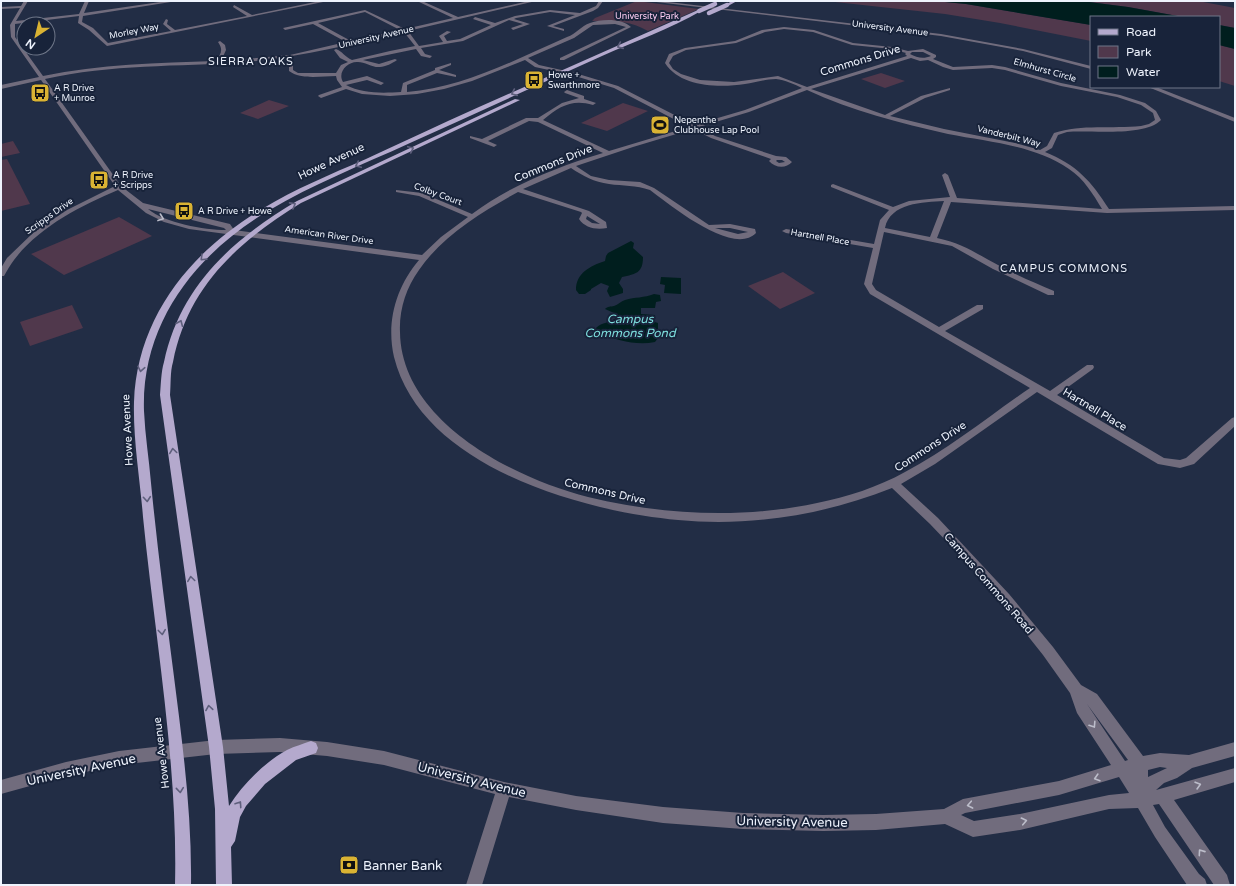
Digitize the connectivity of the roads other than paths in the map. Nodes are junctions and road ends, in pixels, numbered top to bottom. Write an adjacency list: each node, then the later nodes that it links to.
1 (26, 1): 15 (street)
2 (87, 1): 20 (street)
3 (143, 1): 16 (street)
4 (175, 1): 16 (street)
5 (326, 1): 12 (street, Morley Way)
6 (419, 1): 23 (street)
7 (534, 1): 23 (street, University Avenue)
8 (601, 1): 18 (street)
9 (650, 1): 13 (street, University Avenue)
10 (722, 1): 64 (main road, Howe Avenue, one-way to 64, bridge)
11 (735, 1): 57 (main road, bridge)
12 (316, 2): 21 (street, Morley Way)
13 (686, 5): 19 (street, University Avenue); 58 (street, University Avenue)
14 (234, 6): 21 (street)
15 (22, 7): 17 (street); 28 (street)
16 (142, 7): 20 (street)
17 (1, 8)
18 (580, 14): 25 (street); 33 (street)
19 (762, 14): 22 (street); 43 (street, University Avenue)
20 (81, 15): 28 (street); 34 (street, Morley Way)
21 (251, 16): 34 (street, Morley Way)
22 (756, 17)
23 (457, 18): 32 (street, University Avenue)
24 (475, 18): 29 (street)
25 (508, 18): 29 (street); 31 (street)
26 (166, 20): 34 (street, Morley Way)
27 (313, 22): 30 (street); 32 (street); 37 (street)
28 (13, 23): 66 (street, American River Drive)
29 (494, 24): 38 (street)
30 (285, 29)
31 (513, 29)
32 (404, 30): 37 (street, University Avenue); 39 (street)
33 (562, 30)
34 (174, 31)
35 (449, 32): 38 (street)
36 (220, 42): 52 (street)
37 (351, 43): 52 (street, University Avenue)
38 (446, 43): 39 (street)
39 (418, 48): 44 (street); 50 (street)
40 (336, 50): 53 (street)
41 (533, 54): 45 (street); 47 (street); 64 (street)
42 (909, 54): 48 (street); 48 (street); 70 (street, Commons Drive); 70 (street, Vanderbilt Way)
43 (1044, 55): 46 (street); 59 (street, University Avenue)
44 (430, 57)
45 (524, 57): 64 (street); 76 (street)
46 (1038, 58)
47 (562, 59)
48 (930, 59): 88 (street, Elmhurst Circle)
49 (148, 60): 55 (street)
50 (357, 60): 51 (street); 53 (street)
51 (395, 60)
52 (216, 62): 55 (street, University Avenue)
53 (351, 62): 62 (street)
54 (291, 63): 62 (street)
55 (144, 64): 66 (street, University Avenue)
56 (449, 64): 60 (street)
57 (594, 64)
58 (1090, 66)
59 (1090, 66)
60 (437, 71): 65 (street); 76 (street)
61 (580, 71): 63 (main road, Howe Avenue)
62 (338, 74): 68 (street)
63 (573, 74): 64 (main road, Howe Avenue); 84 (street)
64 (564, 75): 106 (main road, Howe Avenue, one-way to 106)
65 (454, 76)
66 (42, 78): 69 (street, University Avenue); 94 (street, American River Drive)
67 (381, 83): 68 (street)
68 (344, 85): 76 (street); 77 (street)
69 (1, 87)
70 (807, 88): 80 (street, Vanderbilt Way); 84 (street, Commons Drive)
71 (1154, 88): 83 (street)
72 (1164, 88): 81 (street)
73 (948, 89): 80 (street)
74 (536, 91): 107 (main road, Howe Avenue, one-way to 74)
75 (567, 92): 78 (street)
76 (404, 93)
77 (321, 96)
78 (581, 100): 79 (street); 82 (street)
79 (593, 103)
80 (886, 116): 88 (street, Vanderbilt Way)
81 (1235, 116)
82 (539, 120): 86 (street); 89 (street)
83 (1235, 120)
84 (694, 127): 89 (street, Commons Drive); 90 (street)
85 (472, 138): 86 (street)
86 (482, 141): 87 (street)
87 (494, 145)
88 (1040, 153): 100 (street, Vanderbilt Way)
89 (609, 154): 91 (street, Commons Drive)
90 (775, 158)
91 (571, 166): 95 (street, Commons Drive); 103 (street)
92 (946, 176): 97 (street)
93 (833, 186): 99 (street)
94 (119, 187): 106 (street, American River Drive); 111 (street, Scripps Drive)
95 (516, 189): 101 (street); 102 (street, Commons Drive)
96 (398, 191): 102 (street, Colby Court)
97 (951, 200): 99 (street); 100 (street); 108 (street)
98 (1235, 208): 100 (street)
99 (892, 209): 104 (street, Hartnell Place)
100 (1107, 211)
101 (587, 212)
102 (472, 216): 110 (street, Commons Drive)
103 (708, 227): 103 (street)
104 (881, 228): 108 (street); 109 (street, Hartnell Place)
105 (786, 231): 109 (street, Hartnell Place)
106 (232, 232): 107 (street, American River Drive); 124 (main road, Howe Avenue, one-way to 124)
107 (249, 234): 110 (street, American River Drive); 121 (main road, Howe Avenue, one-way to 107)
108 (933, 239): 112 (street)
109 (877, 247): 114 (street, Hartnell Place)
110 (424, 258): 119 (street, Commons Drive)
111 (1, 274)
112 (1051, 293)
113 (980, 307): 114 (street)
114 (938, 331): 116 (street, Hartnell Place)
115 (1090, 367): 117 (street)
116 (1036, 388): 117 (street, Hartnell Place); 119 (street, Commons Drive)
117 (1049, 396): 118 (street, Hartnell Place)
118 (1235, 420)
119 (893, 483): 120 (street, Campus Commons Road)
120 (1076, 690): 126 (street, Campus Commons Road); 127 (street, Campus Commons Road, one-way to 127)
121 (216, 747): 122 (street, University Avenue); 124 (street, University Avenue); 134 (main road, Howe Avenue)
122 (311, 748): 130 (street, University Avenue); 134 (main road, one-way to 122)
123 (1235, 749): 125 (street, University Avenue)
124 (176, 751): 129 (street, University Avenue); 135 (main road, Howe Avenue, one-way to 135)
125 (1189, 762): 126 (street, University Avenue); 132 (street, University Avenue)
126 (1140, 764): 127 (street, University Avenue); 132 (street)
127 (1122, 770): 132 (street, Campus Commons Road); 133 (street, University Avenue, one-way to 133)
128 (1235, 775): 131 (street, one-way to 128)
129 (1, 787)
130 (504, 788): 133 (street, University Avenue); 137 (street)
131 (1162, 796): 132 (street); 139 (street, one-way to 131)
132 (1142, 800): 133 (street, one-way to 132); 138 (street, Campus Commons Road)
133 (946, 816)
134 (223, 854): 136 (main road, Howe Avenue)
135 (183, 885)
136 (224, 885)
137 (474, 885)
138 (1199, 885)
139 (1222, 885)

